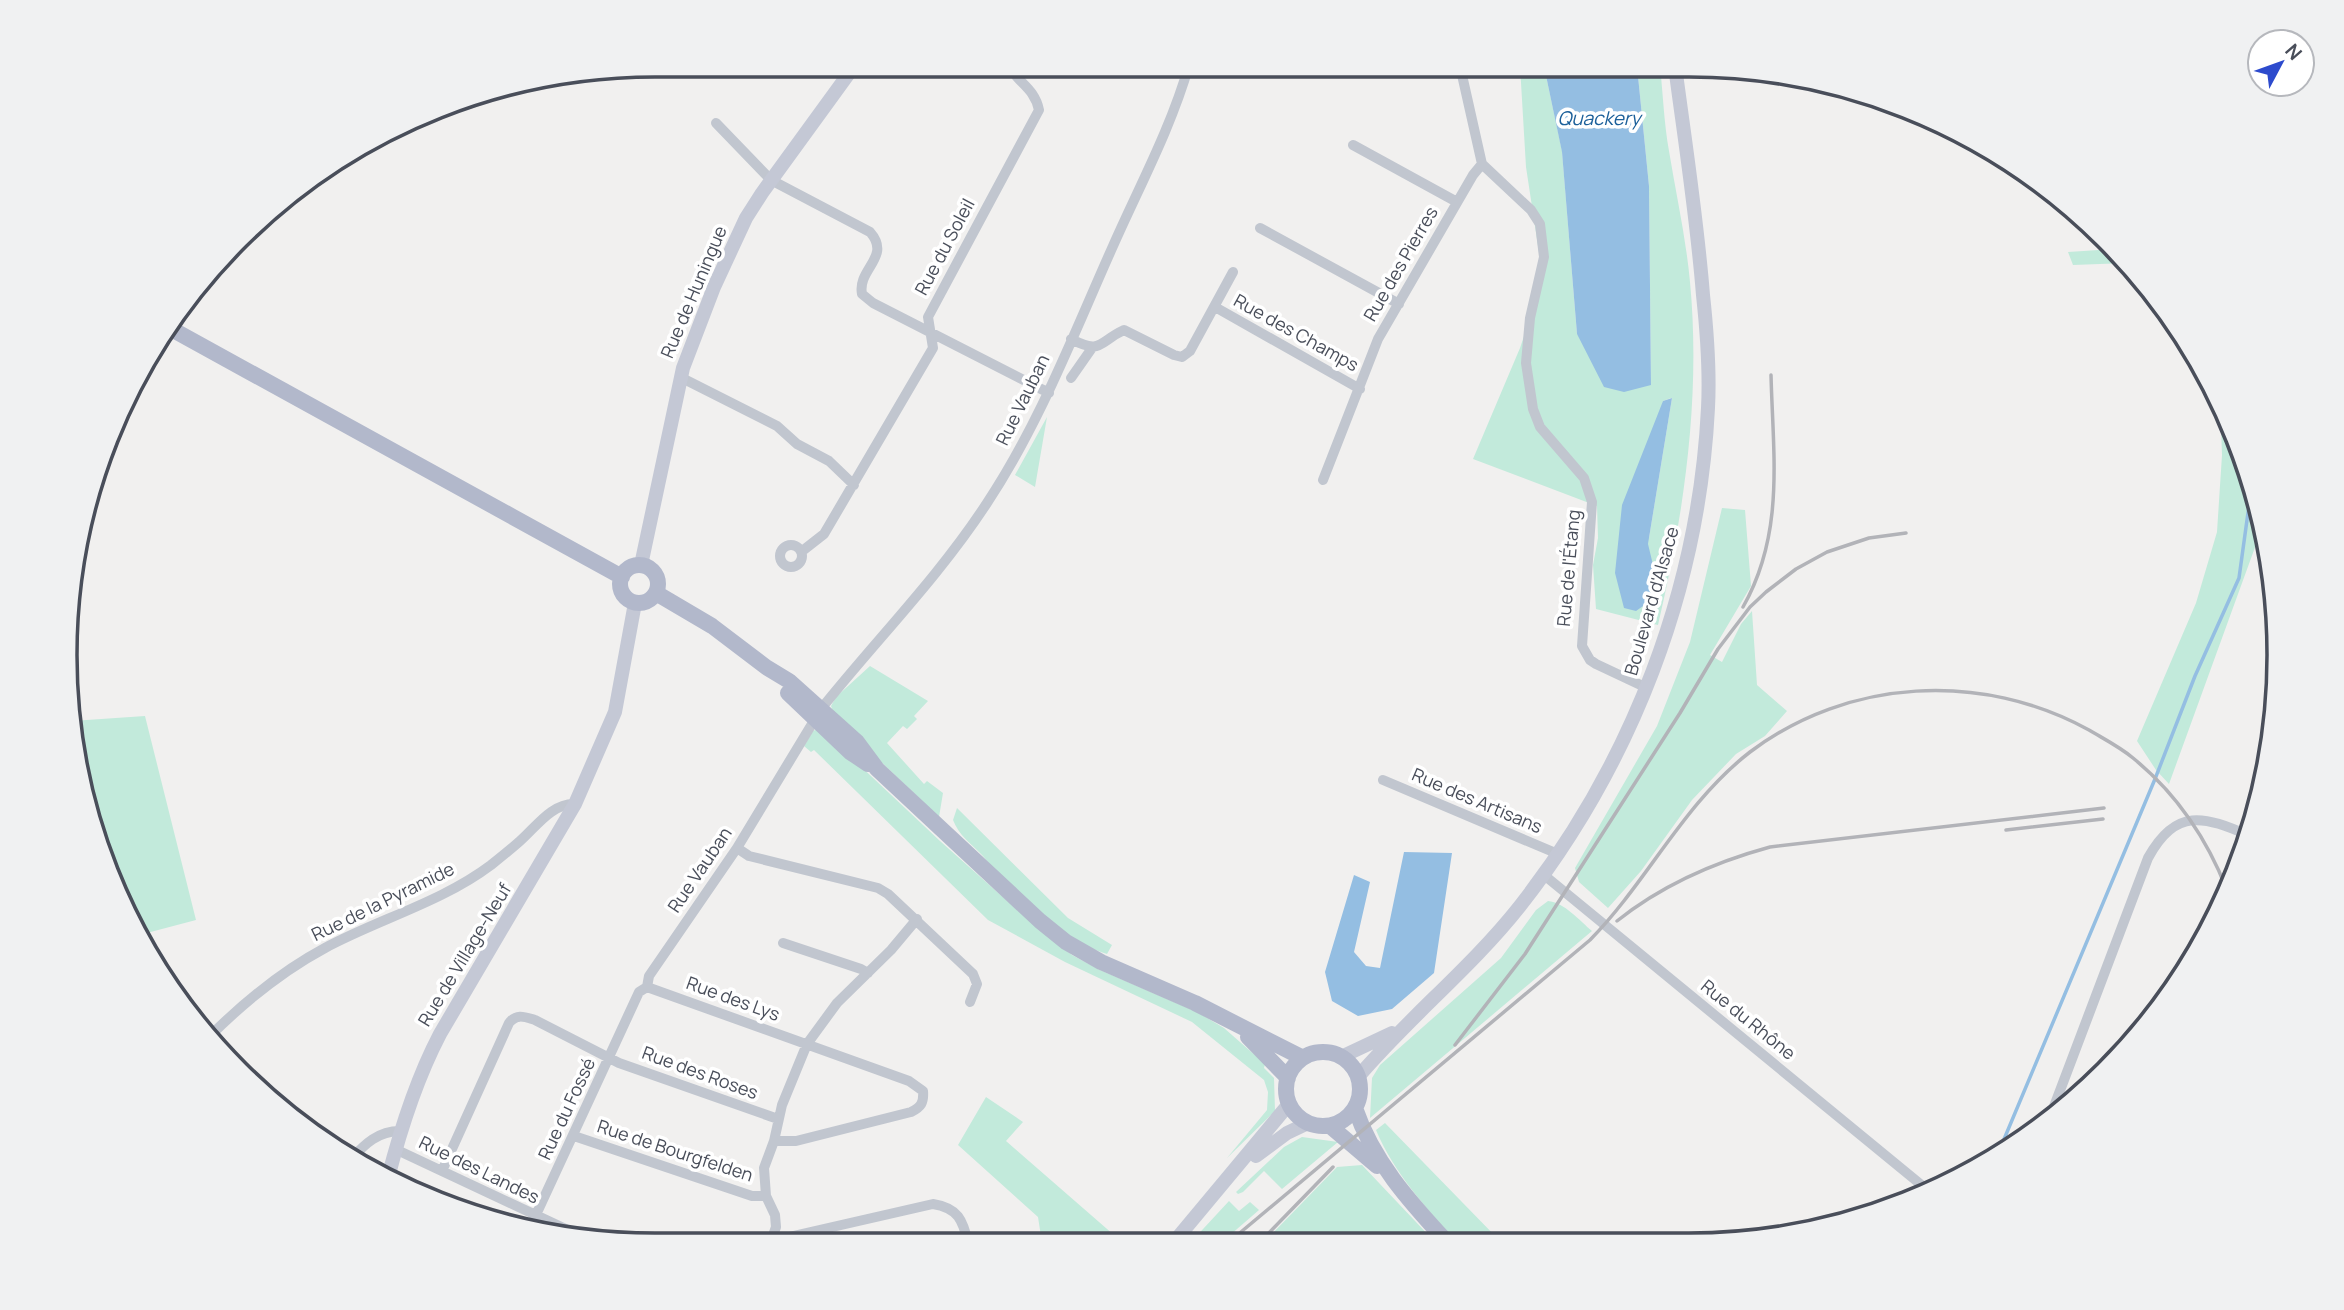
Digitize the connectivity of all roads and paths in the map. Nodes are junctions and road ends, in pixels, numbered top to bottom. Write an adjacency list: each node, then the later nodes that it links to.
1 (846, 77): 9 (street, Rue de Huningue)
2 (1017, 77): 16 (street, Rue du Soleil)
3 (1184, 77): 17 (street, Rue Vauban)
4 (1462, 77): 8 (street)
5 (1676, 77): 30 (street, Boulevard d'Alsace)
6 (716, 123): 9 (street)
7 (1353, 145): 10 (street)
8 (1482, 164): 10 (street, Rue des Pierres); 30 (street, Rue de l'Étang)
9 (771, 180): 16 (street); 19 (street, Rue de Huningue)
10 (1457, 202): 13 (street, Rue des Pierres)
11 (1260, 228): 13 (street)
12 (1233, 272): 14 (street)
13 (1399, 304): 21 (street, Rue des Pierres)
14 (1215, 307): 18 (street); 21 (street, Rue des Champs)
15 (176, 331): 27 (main road)
16 (931, 333): 22 (street); 24 (street, Rue du Soleil)
17 (1071, 339): 18 (street); 22 (street, Rue Vauban)
18 (1092, 348): 20 (street)
19 (680, 377): 24 (street); 26 (street, Rue de Huningue)
20 (1071, 378)
21 (1360, 389): 23 (street, Rue des Pierres)
22 (1049, 393): 31 (street, Rue Vauban)
23 (1323, 480)
24 (854, 485): 25 (street, Rue du Soleil)
25 (801, 552)
26 (641, 565): 27 (main road); 28 (main road)
27 (622, 576): 29 (main road)
28 (656, 593): 29 (main road); 31 (main road)
29 (635, 603): 33 (street)
30 (1647, 688): 36 (street, Boulevard d'Alsace)
31 (818, 714): 35 (street, Rue Vauban); 44 (main road)
32 (1382, 780): 36 (street, Rue des Artisans)
33 (575, 804): 46 (street, Rue de la Pyramide); 59 (street, Rue de Village-Neuf)
34 (2239, 831): 53 (street)
35 (737, 849): 38 (street); 41 (street, Rue Vauban)
36 (1558, 854): 37 (street, Boulevard d'Alsace)
37 (1544, 875): 45 (street, Boulevard d'Alsace); 68 (street, Rue du Rhône)
38 (916, 919): 40 (street); 42 (street)
39 (783, 943): 40 (street)
40 (868, 974): 47 (street)
41 (647, 987): 43 (street, Rue Vauban); 47 (street, Rue des Lys)
42 (970, 1002)
43 (634, 1003): 49 (street, Rue du Fossé)
44 (1235, 1024): 50 (main road); 52 (main road)
45 (1405, 1025): 48 (street, Boulevard d'Alsace); 51 (street, Boulevard d'Alsace)
46 (216, 1031)
47 (807, 1044): 56 (street); 61 (street, Rue des Lys)
48 (1341, 1057): 50 (main road); 51 (main road)
49 (610, 1058): 56 (street, Rue des Roses); 60 (street, Rue du Fossé); 65 (street, Rue des Roses)
50 (1303, 1058): 52 (main road)
51 (1358, 1077): 55 (main road)
52 (1288, 1078): 54 (main road)
53 (2056, 1102)
54 (1289, 1104): 57 (main road); 66 (street)
55 (1355, 1108): 58 (main road); 67 (main road)
56 (778, 1119): 61 (street)
57 (1308, 1123): 58 (main road); 66 (street)
58 (1330, 1126): 67 (main road)
59 (400, 1131): 62 (street, Rue de Village-Neuf); 63 (street)
60 (574, 1136): 69 (street, Rue de Bourgfelden); 70 (street, Rue du Fossé)
61 (774, 1141): 69 (street)
62 (395, 1149): 64 (street, Rue de Village-Neuf); 65 (street, Rue des Landes)
63 (358, 1151)
64 (390, 1169)
65 (442, 1171): 70 (street, Rue des Landes)
66 (1228, 1180): 76 (street)
67 (1394, 1182): 77 (main road)
68 (1921, 1184)
69 (766, 1196): 73 (street)
70 (535, 1216): 71 (street, Rue du Fossé); 72 (street, Rue des Landes)
71 (533, 1220)
72 (552, 1224)
73 (774, 1233)
74 (810, 1233): 75 (street)
75 (966, 1233)
76 (1182, 1233)
77 (1439, 1233)

